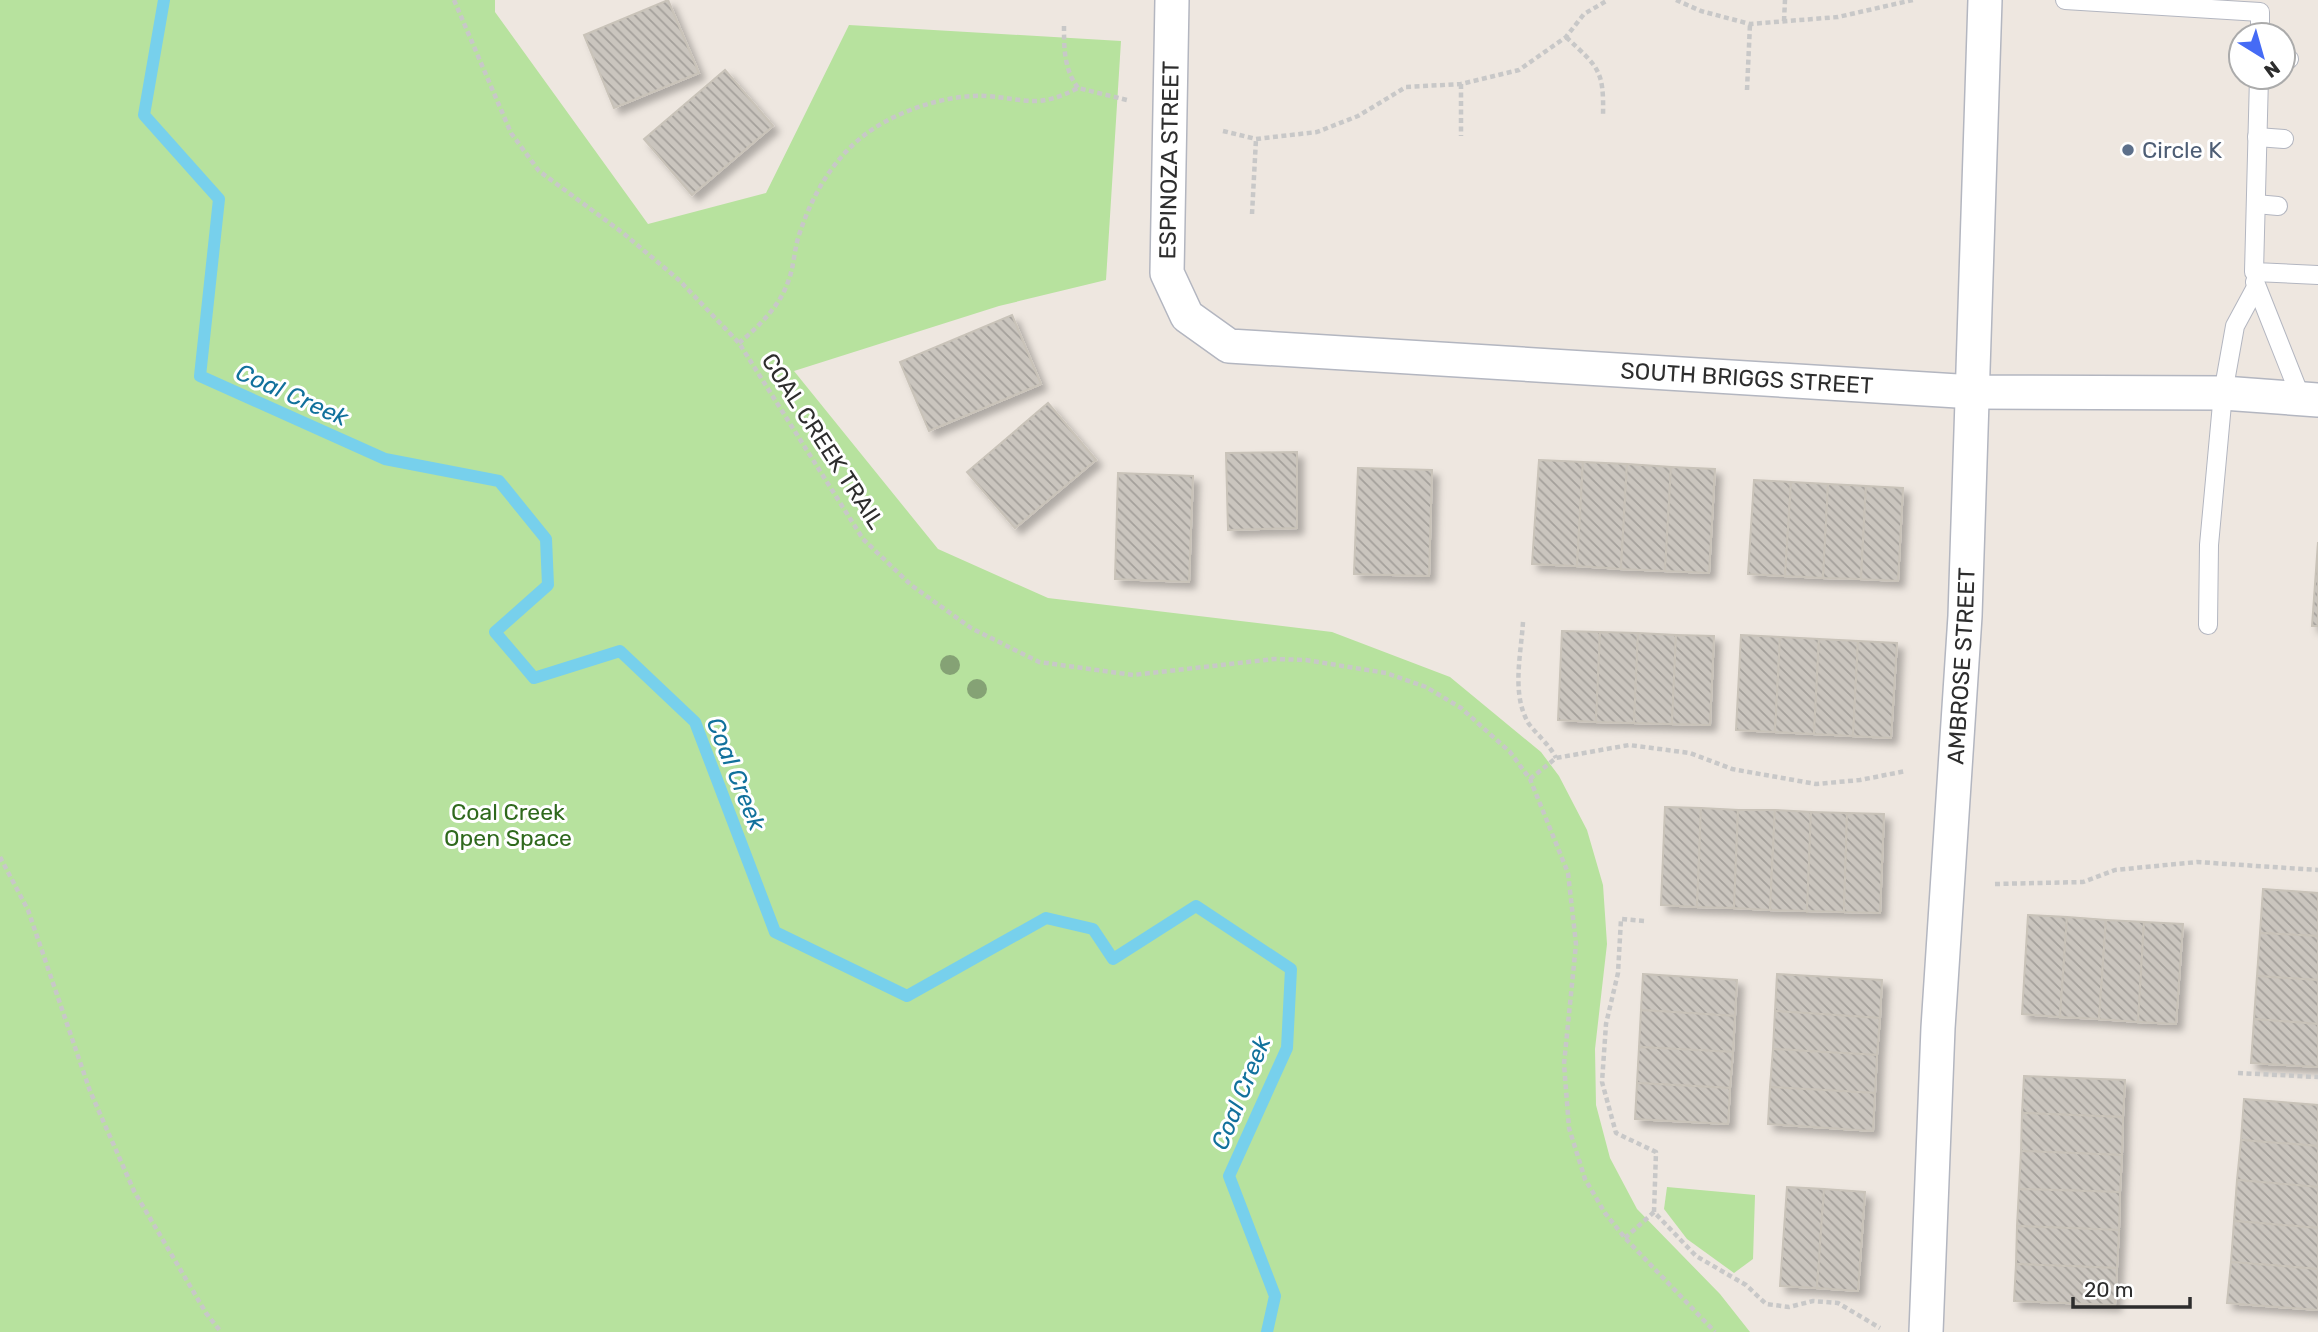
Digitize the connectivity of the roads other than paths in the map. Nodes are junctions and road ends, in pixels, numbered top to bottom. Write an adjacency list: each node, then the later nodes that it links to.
1 (1172, 0): 12 (street, ESPINOZA STREET)
2 (1985, 0): 13 (street, AMBROSE STREET)
3 (2065, 0): 4 (lane)
4 (2263, 6)
5 (2259, 91): 6 (lane)
6 (2257, 136): 7 (lane); 8 (lane)
7 (2284, 139)
8 (2256, 204): 9 (lane); 11 (lane)
9 (2278, 206)
10 (2318, 275): 11 (lane)
11 (2255, 280): 14 (lane); 15 (lane)
12 (1186, 316): 13 (street, SOUTH BRIGGS STREET)
13 (1974, 391): 14 (street, SOUTH BRIGGS STREET); 17 (street, AMBROSE STREET)
14 (2223, 393): 15 (street, SOUTH BRIGGS STREET); 16 (lane)
15 (2309, 399)
16 (2208, 625)
17 (1926, 1332)

